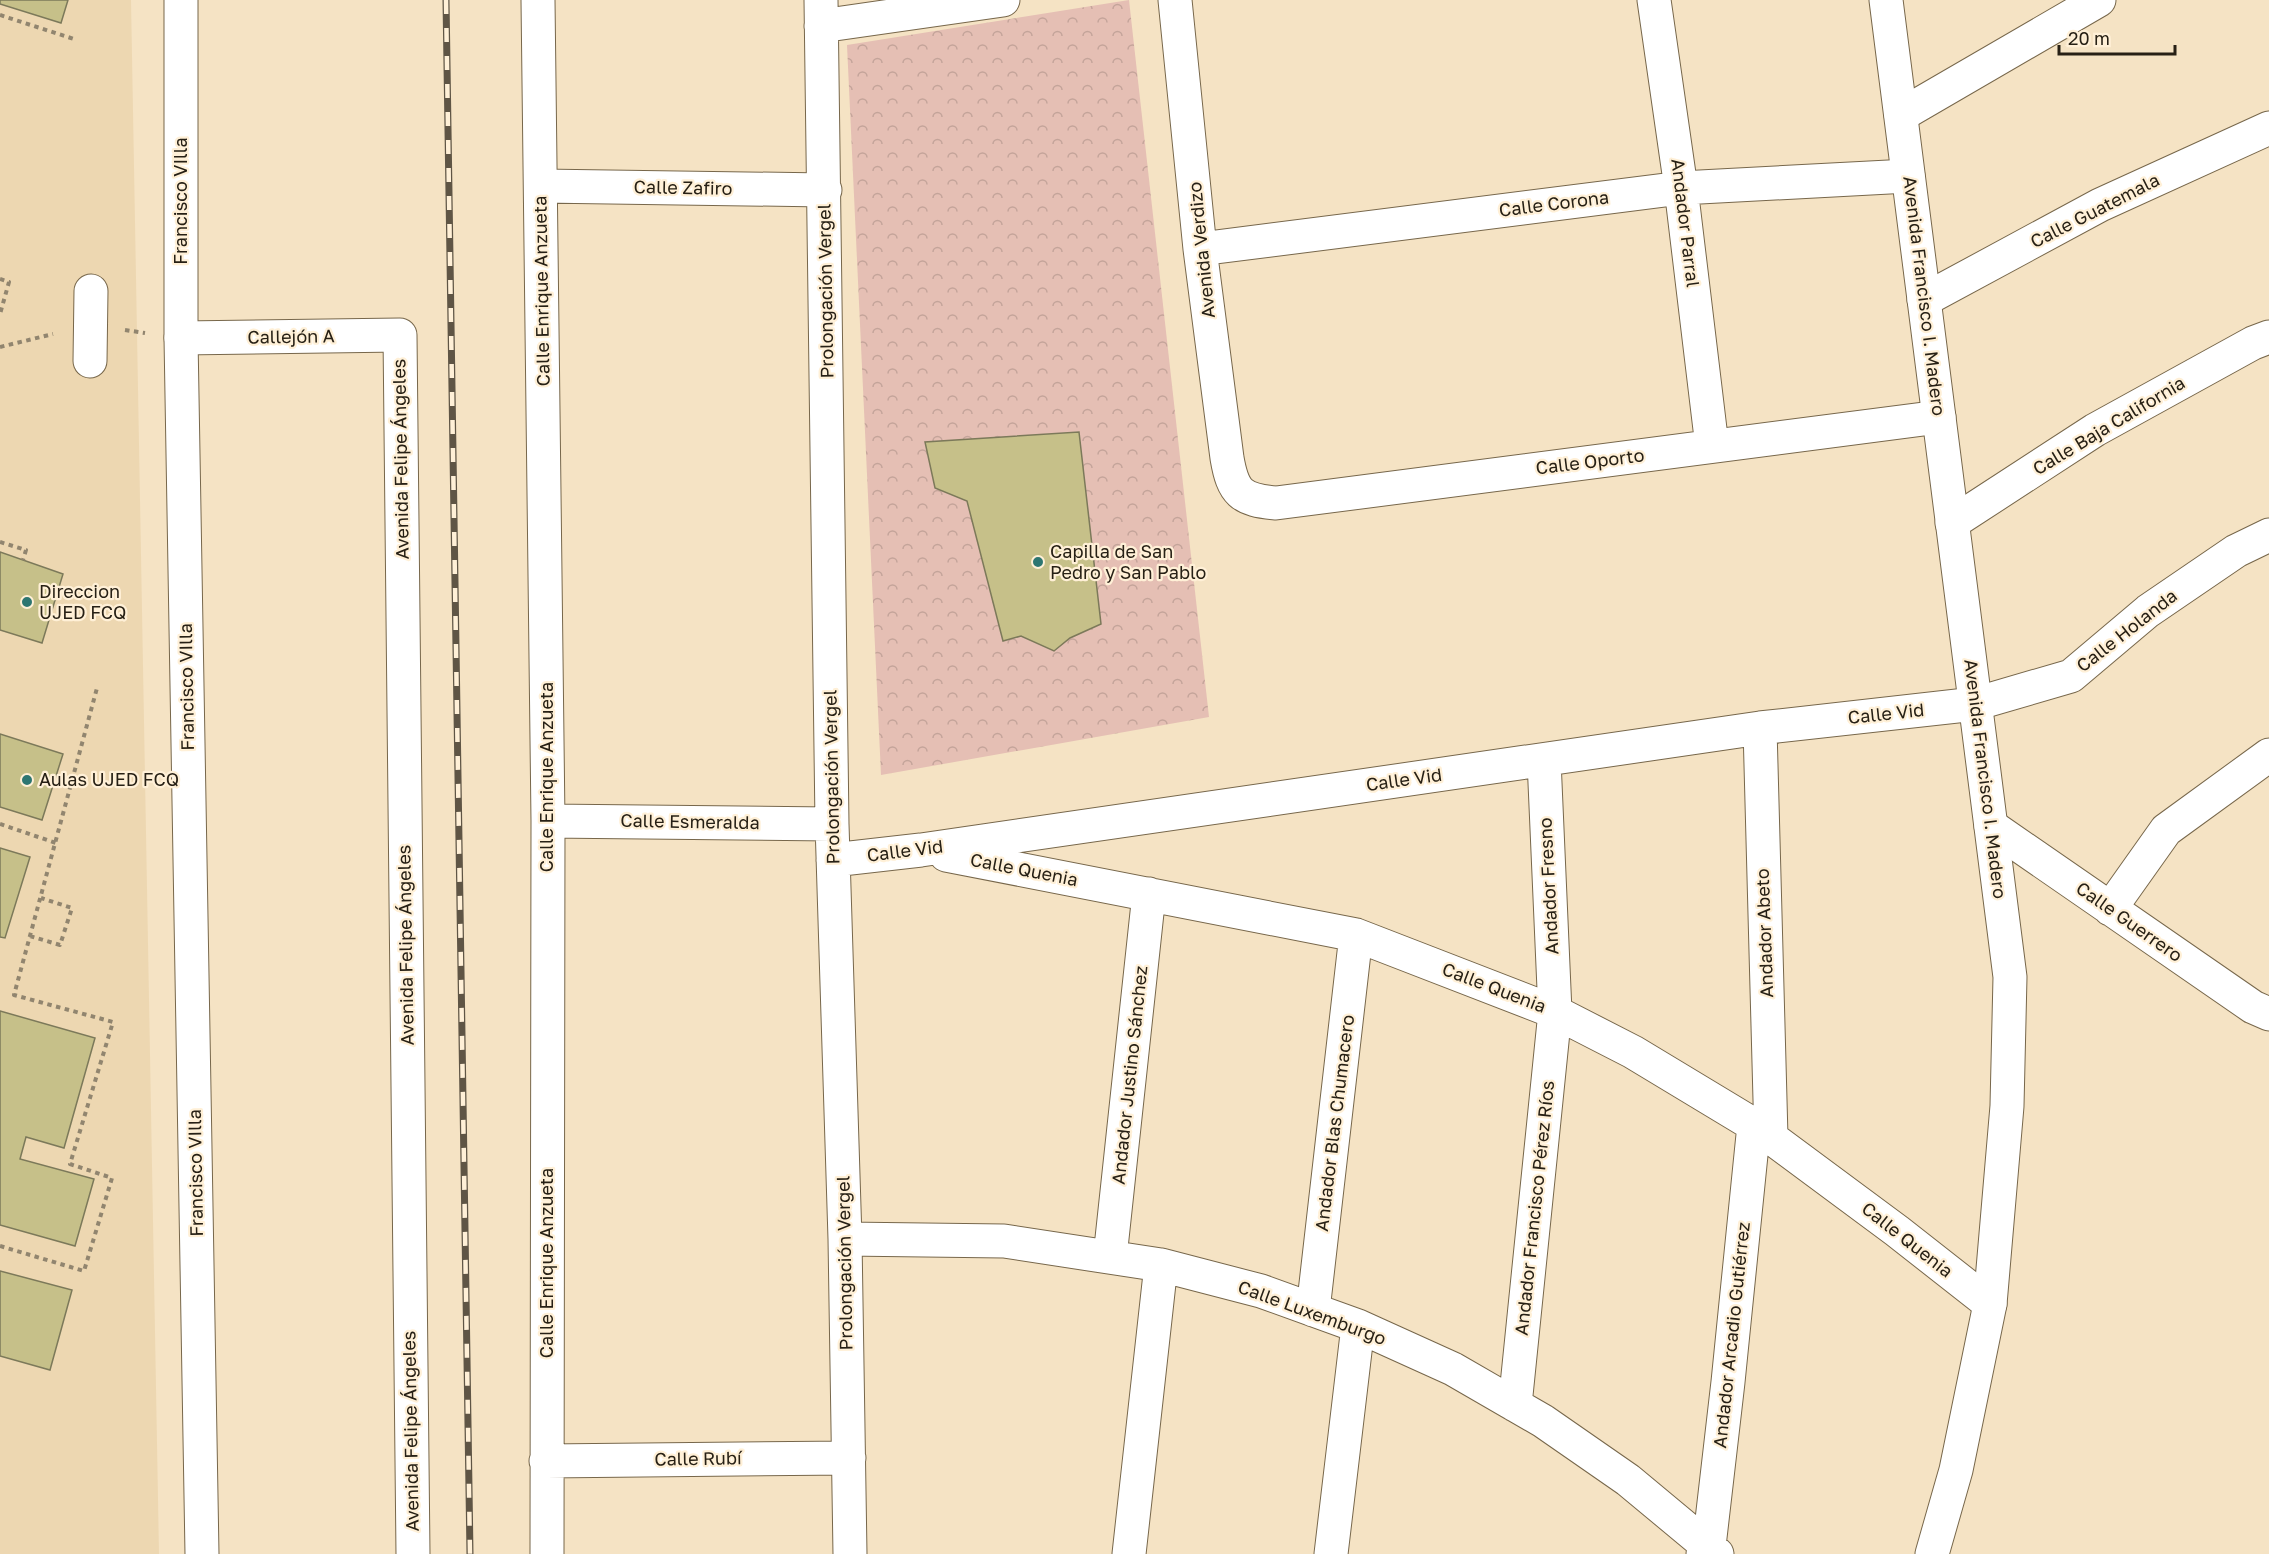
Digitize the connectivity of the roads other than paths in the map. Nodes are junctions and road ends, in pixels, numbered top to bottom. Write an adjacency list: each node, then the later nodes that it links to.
1 (181, 0): 20 (street, Francisco VIlla)
2 (538, 0): 12 (street, Calle Enrique Anzueta)
3 (1004, 0): 8 (street)
4 (1175, 0): 15 (street, Avenida Verdizo)
5 (1654, 0): 13 (street, Andador Parral)
6 (1886, 0): 9 (street, Avenida Francisco I. Madero)
7 (2099, 0): 9 (street)
8 (821, 13): 14 (street, Prolongación Vergel)
9 (1901, 115): 11 (street, Avenida Francisco I. Madero)
10 (2269, 128): 17 (street, Calle Guatemala)
11 (1908, 176): 13 (street, Calle Corona); 17 (street, Avenida Francisco I. Madero)
12 (541, 186): 14 (street, Calle Zafiro); 31 (street, Calle Enrique Anzueta)
13 (1681, 188): 15 (street, Calle Corona); 23 (street, Andador Parral)
14 (825, 190): 32 (street, Prolongación Vergel)
15 (1200, 249): 24 (street, Avenida Verdizo)
16 (91, 291): 21 (street)
17 (1924, 300): 22 (street, Avenida Francisco I. Madero)
18 (400, 335): 20 (street, Callejón A); 53 (street, Avenida Felipe Ángeles)
19 (2269, 337): 25 (street, Calle Baja California)
20 (181, 338): 52 (street, Francisco VIlla)
21 (90, 361)
22 (1939, 417): 23 (street, Calle Oporto); 25 (street, Avenida Francisco I. Madero)
23 (1712, 446): 24 (street, Calle Oporto)
24 (1242, 496)
25 (1952, 523): 27 (street, Avenida Francisco I. Madero)
26 (2269, 535): 27 (street, Calle Holanda)
27 (1975, 704): 28 (street, Calle Vid); 33 (street, Avenida Francisco I. Madero)
28 (1760, 728): 30 (street, Calle Vid); 41 (street, Andador Abeto)
29 (2269, 755): 37 (street)
30 (1544, 760): 34 (street, Calle Vid); 40 (street, Andador Fresno)
31 (548, 821): 32 (street, Calle Esmeralda); 50 (street, Calle Enrique Anzueta)
32 (832, 824): 35 (street, Prolongación Vergel)
33 (1991, 826): 37 (street, Calle Guerrero); 45 (street, Avenida Francisco I. Madero)
34 (921, 850): 35 (street, Calle Vid); 36 (street, Calle Quenia)
35 (833, 860): 42 (street, Prolongación Vergel)
36 (1149, 894): 38 (street, Calle Quenia); 43 (street, Andador Justino Sánchez)
37 (2110, 909): 39 (street, Calle Guerrero)
38 (1356, 935): 40 (street, Calle Quenia); 46 (street, Andador Blas Chumacero)
39 (2264, 1004)
40 (1555, 1012): 41 (street, Calle Quenia); 48 (street, Andador Francisco Pérez Ríos)
41 (1763, 1131): 45 (street, Calle Quenia); 51 (street, Andador Arcadio Gutiérrez)
42 (846, 1239): 43 (street, Calle Luxemburgo); 49 (street, Prolongación Vergel)
43 (1110, 1257): 44 (street, Calle Luxemburgo)
44 (1161, 1265): 46 (street, Calle Luxemburgo); 56 (street)
45 (1990, 1304): 58 (street, Avenida Francisco I. Madero)
46 (1313, 1310): 47 (street, Calle Luxemburgo)
47 (1358, 1326): 48 (street, Calle Luxemburgo); 57 (street)
48 (1515, 1405): 51 (street, Calle Luxemburgo)
49 (849, 1458): 50 (street, Calle Rubí); 55 (street, Prolongación Vergel)
50 (546, 1461): 54 (street, Calle Enrique Anzueta)
51 (1710, 1551)
52 (202, 1554)
53 (413, 1554)
54 (547, 1554)
55 (850, 1554)
56 (1129, 1554)
57 (1331, 1554)
58 (1932, 1554)

